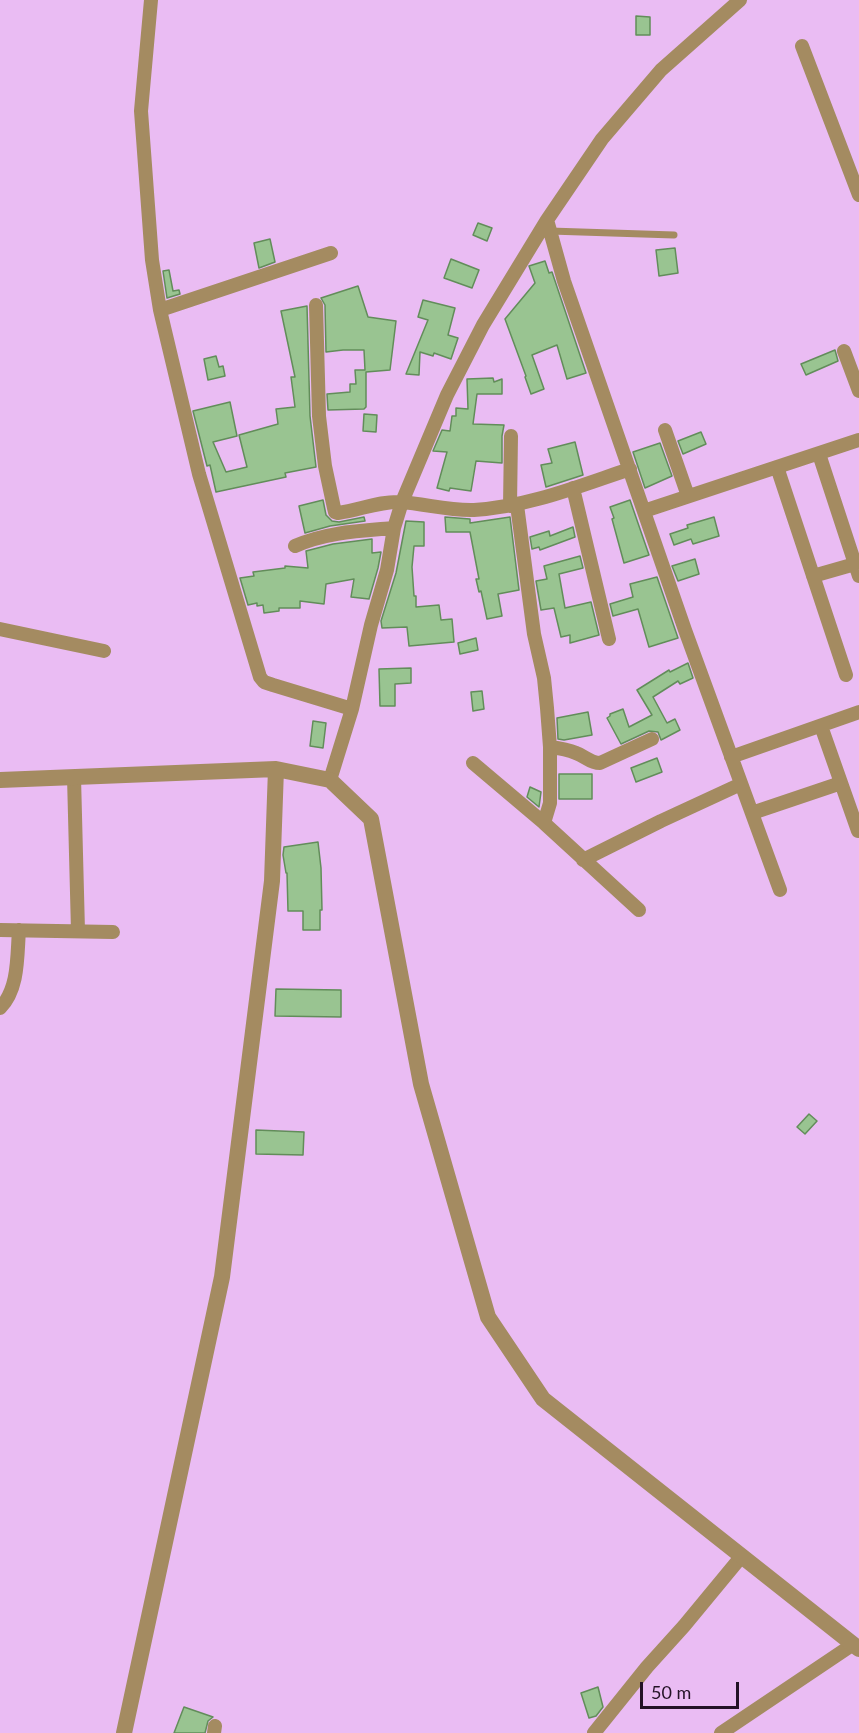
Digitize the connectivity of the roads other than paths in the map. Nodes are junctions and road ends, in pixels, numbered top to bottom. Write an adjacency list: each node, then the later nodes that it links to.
1 (151, 0): 9 (street)
2 (740, 0): 5 (street)
3 (802, 46): 4 (street)
4 (859, 195)
5 (549, 225): 6 (lane); 17 (street); 20 (street)
6 (674, 235)
7 (332, 253): 9 (street)
8 (316, 305): 20 (street)
9 (160, 310): 31 (street)
10 (844, 351): 11 (street)
11 (859, 391)
12 (665, 430): 19 (street)
13 (511, 436): 21 (street)
14 (859, 440): 15 (street)
15 (819, 454): 16 (street); 25 (street)
16 (777, 467): 19 (street); 26 (street)
17 (630, 470): 18 (street); 22 (street)
18 (573, 488): 21 (street); 28 (street)
19 (688, 496): 22 (street)
20 (402, 502): 21 (street); 23 (street)
21 (514, 505): 35 (street)
22 (644, 511): 36 (street)
23 (394, 528): 24 (street); 31 (street)
24 (295, 546)
25 (857, 570): 26 (street)
26 (813, 576): 30 (street)
27 (0, 629): 29 (street)
28 (609, 639)
29 (104, 651)
30 (846, 675)
31 (352, 710): 41 (street)
32 (859, 712): 33 (street)
33 (821, 726): 36 (street); 42 (street)
34 (652, 739): 35 (street)
35 (550, 747): 45 (street)
36 (731, 757): 43 (street)
37 (473, 763): 45 (street)
38 (276, 769): 39 (street); 41 (street); 57 (street)
39 (74, 777): 40 (street); 52 (street)
40 (0, 780)
41 (330, 780): 55 (street)
42 (841, 783): 44 (street); 46 (street)
43 (741, 784): 44 (street); 47 (street)
44 (752, 813): 48 (street)
45 (544, 823): 47 (street)
46 (858, 831)
47 (583, 860): 49 (street)
48 (780, 890)
49 (639, 910)
50 (0, 930): 51 (street)
51 (19, 930): 52 (street); 54 (street)
52 (78, 931): 53 (street)
53 (113, 932)
54 (0, 1008)
55 (741, 1557): 56 (street); 58 (street)
56 (856, 1647): 59 (street)
57 (124, 1733)
58 (594, 1733)
59 (721, 1733)

